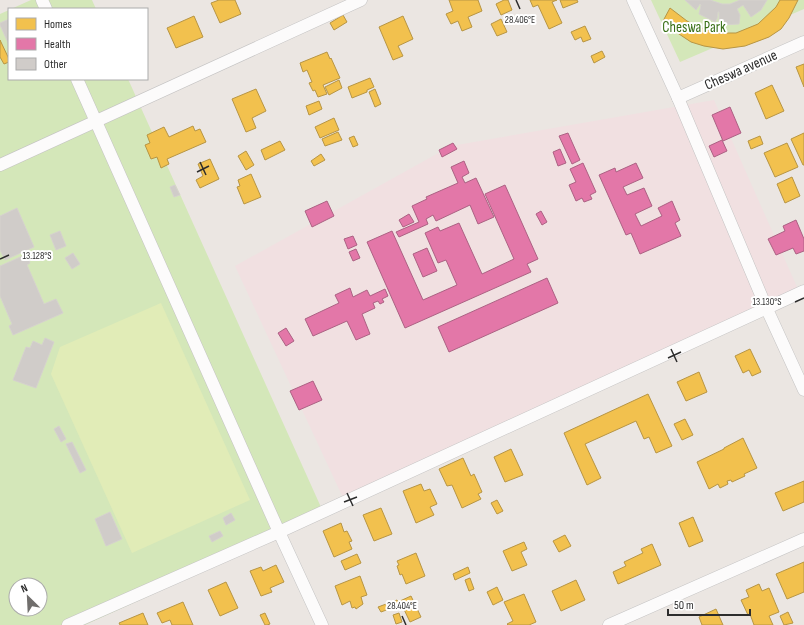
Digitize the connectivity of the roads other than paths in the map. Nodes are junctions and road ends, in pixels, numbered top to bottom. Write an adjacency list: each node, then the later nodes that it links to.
1 (361, 0): 6 (street)
2 (633, 0): 5 (street)
3 (804, 42): 5 (street, Cheswa avenue)
4 (77, 80): 6 (street)
5 (678, 98): 9 (street)
6 (96, 122): 7 (street); 11 (street)
7 (0, 165)
8 (804, 291): 9 (street)
9 (766, 307): 10 (street); 11 (street)
10 (804, 390)
11 (279, 532): 13 (street); 14 (street)
12 (804, 539): 15 (street)
13 (68, 625)
14 (322, 625)
15 (609, 625)

